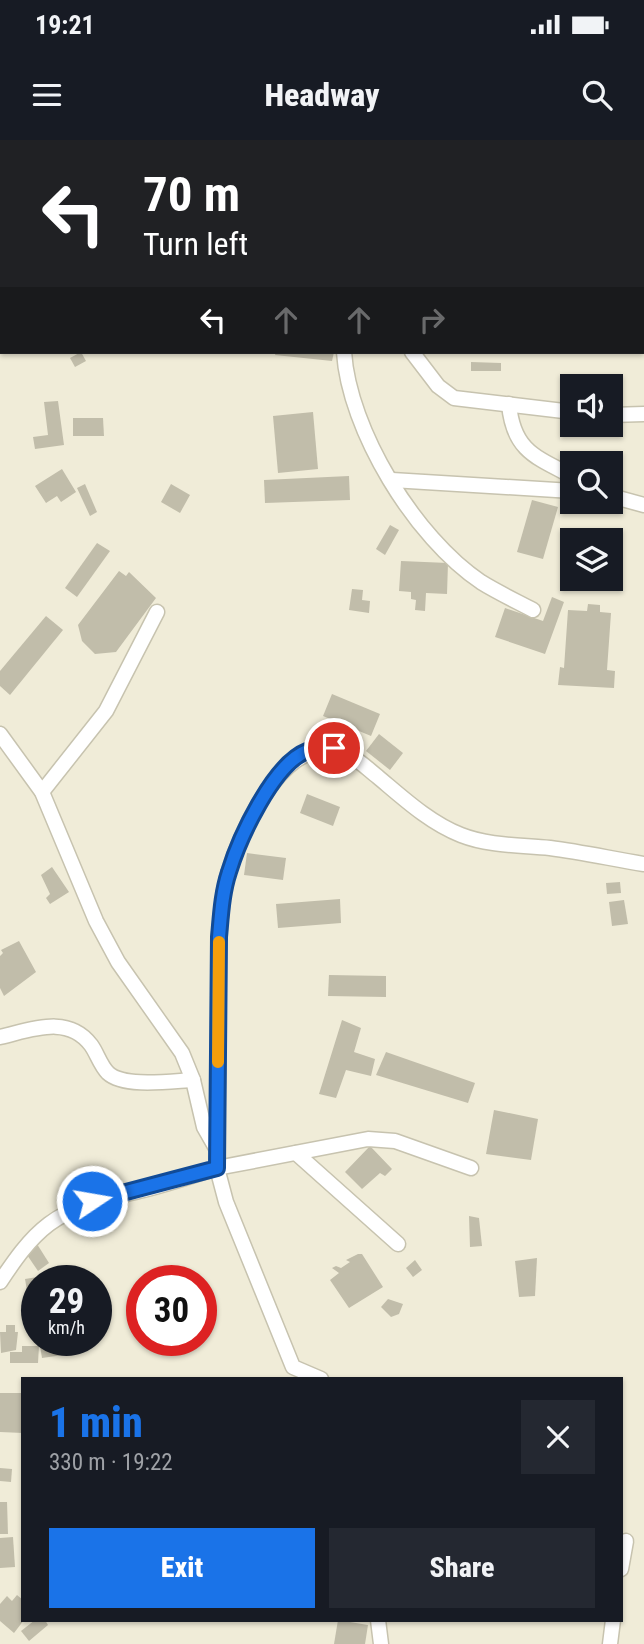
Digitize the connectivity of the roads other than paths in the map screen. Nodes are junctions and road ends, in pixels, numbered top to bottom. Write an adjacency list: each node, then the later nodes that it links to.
1 (344, 354): 8 (street)
2 (414, 354): 3 (street)
3 (509, 404): 4 (street); 7 (street)
4 (560, 410)
5 (644, 414): 6 (street)
6 (623, 415)
7 (560, 470)
8 (392, 480): 9 (street); 12 (street)
9 (560, 490)
10 (623, 499): 11 (street)
11 (644, 505)
12 (533, 610)
13 (157, 612): 15 (street)
14 (0, 734): 15 (street)
15 (42, 792): 18 (street)
16 (644, 864): 19 (street)
17 (0, 1037): 18 (street)
18 (193, 1080): 19 (street)
19 (217, 1150): 21 (street)
20 (296, 1153): 21 (street); 22 (street); 23 (street)
21 (217, 1168): 24 (street); 25 (street)
22 (471, 1168)
23 (398, 1244)
24 (0, 1282)
25 (316, 1377)
26 (626, 1541): 27 (street)
27 (623, 1558)
28 (378, 1622): 30 (street)
29 (613, 1622): 31 (street)
30 (381, 1644)
31 (610, 1644)

